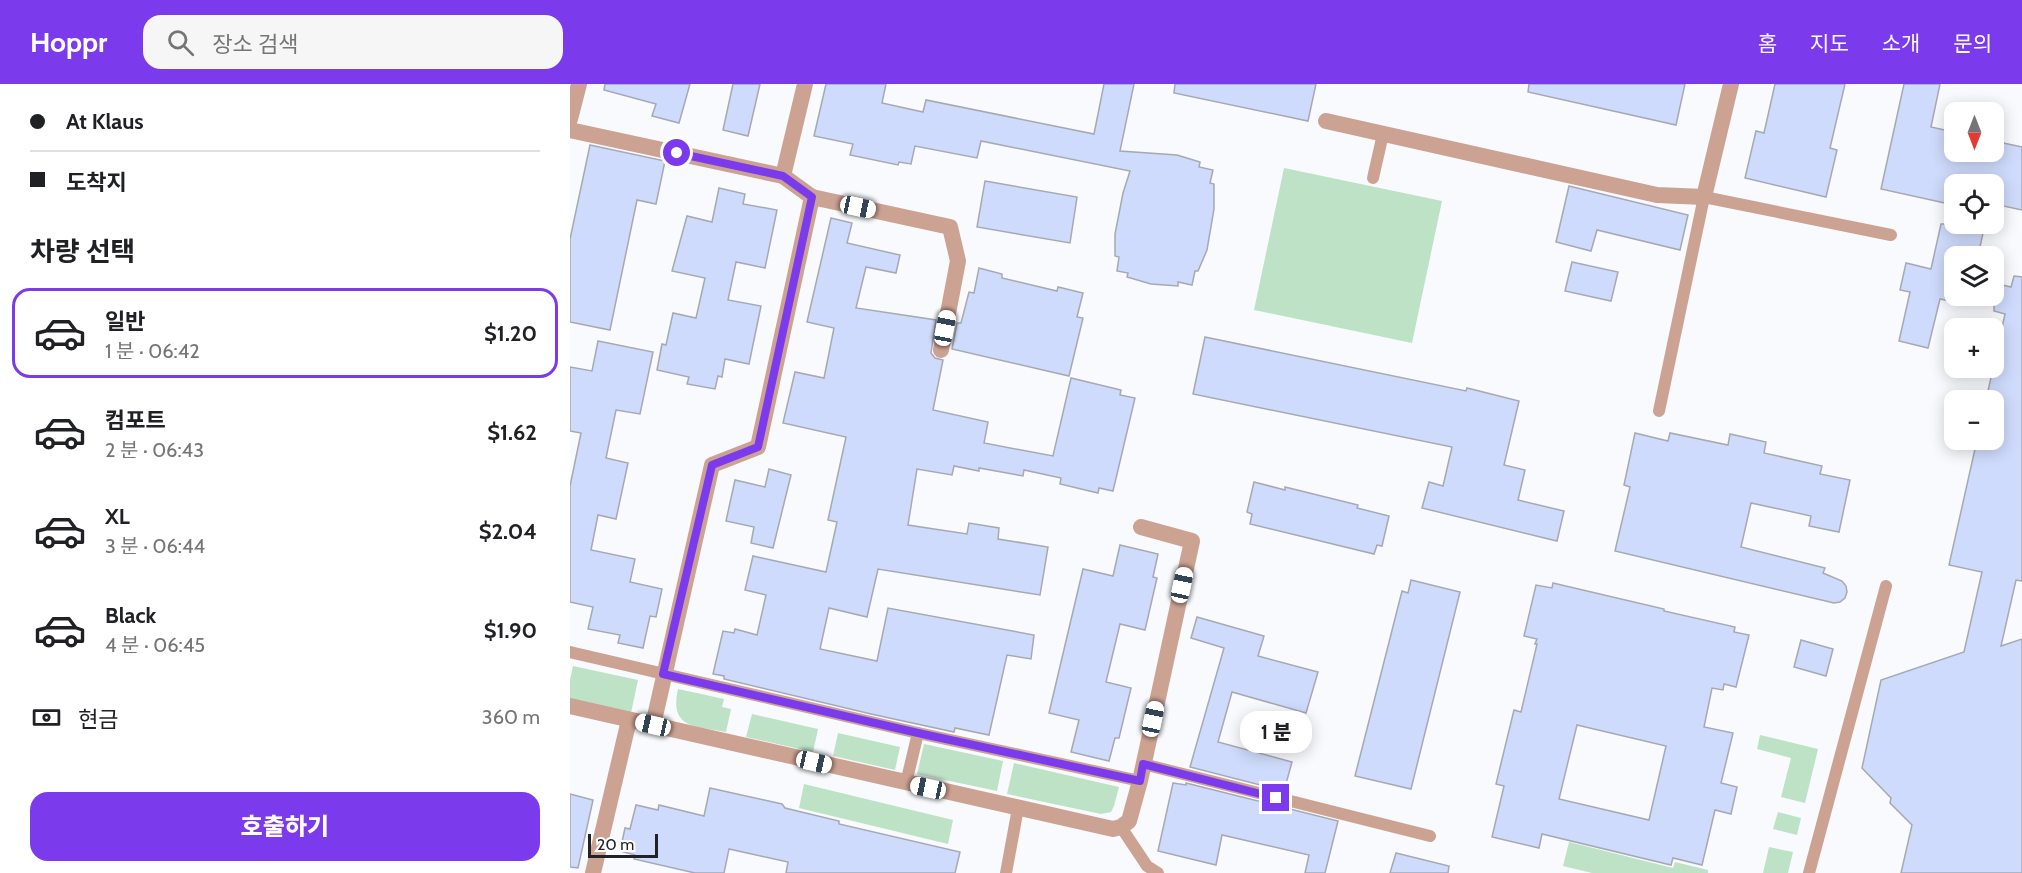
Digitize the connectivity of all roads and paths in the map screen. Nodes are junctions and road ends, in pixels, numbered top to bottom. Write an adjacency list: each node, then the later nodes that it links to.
1 (805, 84): 8 (street)
2 (1731, 84): 11 (street)
3 (575, 90): 4 (street)
4 (570, 119)
5 (1326, 121): 7 (street)
6 (570, 130): 8 (street)
7 (1383, 134): 9 (lane); 11 (street)
8 (783, 176): 10 (street)
9 (1374, 178)
10 (812, 197): 13 (street); 18 (street)
11 (1704, 197): 12 (lane); 14 (lane)
12 (1891, 235)
13 (941, 350)
14 (1659, 411)
15 (1141, 528): 23 (street)
16 (1886, 586): 31 (lane)
17 (570, 652): 18 (lane)
18 (663, 674): 21 (street); 22 (lane)
19 (570, 706): 20 (street)
20 (629, 720): 21 (street); 28 (street)
21 (653, 725): 24 (street)
22 (918, 733): 23 (lane); 24 (lane)
23 (1141, 772): 26 (street); 27 (lane)
24 (906, 783): 25 (street)
25 (1018, 808): 26 (street); 29 (lane)
26 (1121, 827): 30 (lane)
27 (1430, 836)
28 (593, 873)
29 (1006, 873)
30 (1158, 873)
31 (1809, 873)

